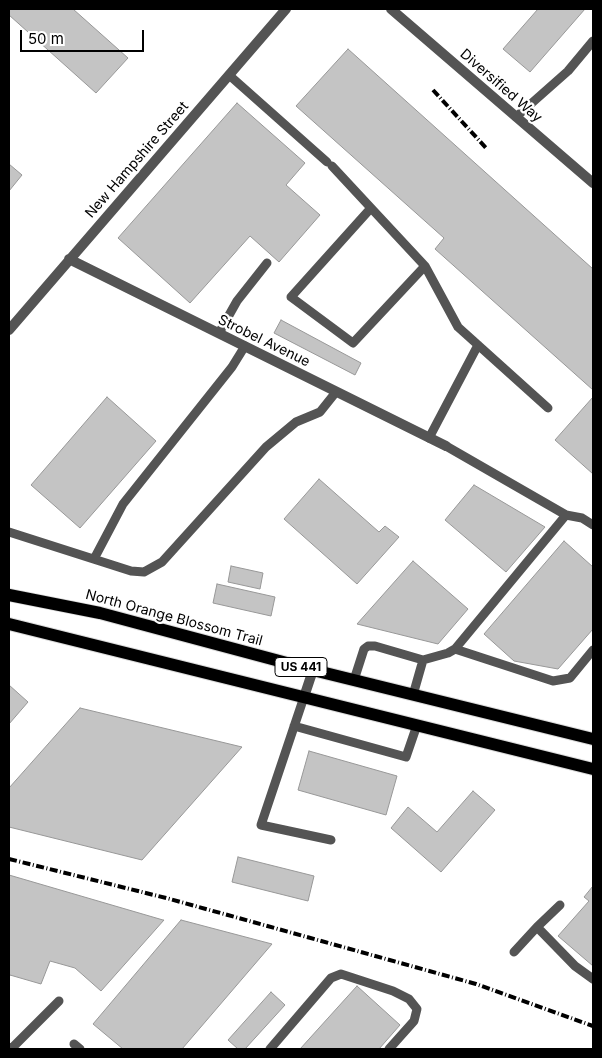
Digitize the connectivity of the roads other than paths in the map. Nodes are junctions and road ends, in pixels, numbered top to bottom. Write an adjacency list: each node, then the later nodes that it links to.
1 (286, 9): 4 (street, New Hampshire Street)
2 (391, 9): 5 (street, Diversified Way)
3 (593, 41): 5 (lane)
4 (228, 75): 7 (lane); 8 (street, New Hampshire Street)
5 (516, 117): 6 (street, Diversified Way)
6 (593, 183)
7 (371, 208): 10 (lane); 10 (lane)
8 (69, 260): 11 (street, New Hampshire Street); 12 (street, Strobel Avenue)
9 (267, 263): 12 (lane)
10 (425, 266): 13 (lane)
11 (9, 330)
12 (219, 334): 14 (street, Strobel Avenue)
13 (478, 344): 16 (lane); 17 (lane)
14 (245, 346): 15 (street, Strobel Avenue); 22 (lane)
15 (336, 392): 17 (street, Strobel Avenue); 22 (lane)
16 (548, 408)
17 (430, 438): 18 (street, Strobel Avenue)
18 (446, 446): 19 (lane)
19 (566, 515): 20 (lane); 25 (lane)
20 (593, 524)
21 (9, 532): 22 (lane)
22 (94, 559)
23 (9, 595): 28 (main road, North Orange Blossom Trail / US 441)
24 (9, 624): 31 (main road, US 441)
25 (455, 649): 26 (lane); 27 (lane)
26 (593, 650)
27 (424, 660): 29 (lane); 30 (lane)
28 (313, 670): 29 (main road, North Orange Blossom Trail / US 441); 31 (street)
29 (354, 680): 30 (main road, North Orange Blossom Trail / US 441)
30 (414, 694): 34 (main road, North Orange Blossom Trail / US 441)
31 (304, 697): 32 (main road, US 441); 33 (lane)
32 (417, 725): 33 (lane); 35 (main road, US 441)
33 (294, 726): 36 (lane)
34 (593, 739)
35 (593, 768)
36 (331, 840)
37 (560, 905): 38 (lane)
38 (537, 927): 39 (lane); 40 (lane)
39 (514, 952)
40 (593, 979)
41 (59, 1001): 42 (lane)
42 (10, 1049)
43 (270, 1049): 44 (lane)
44 (389, 1049)

